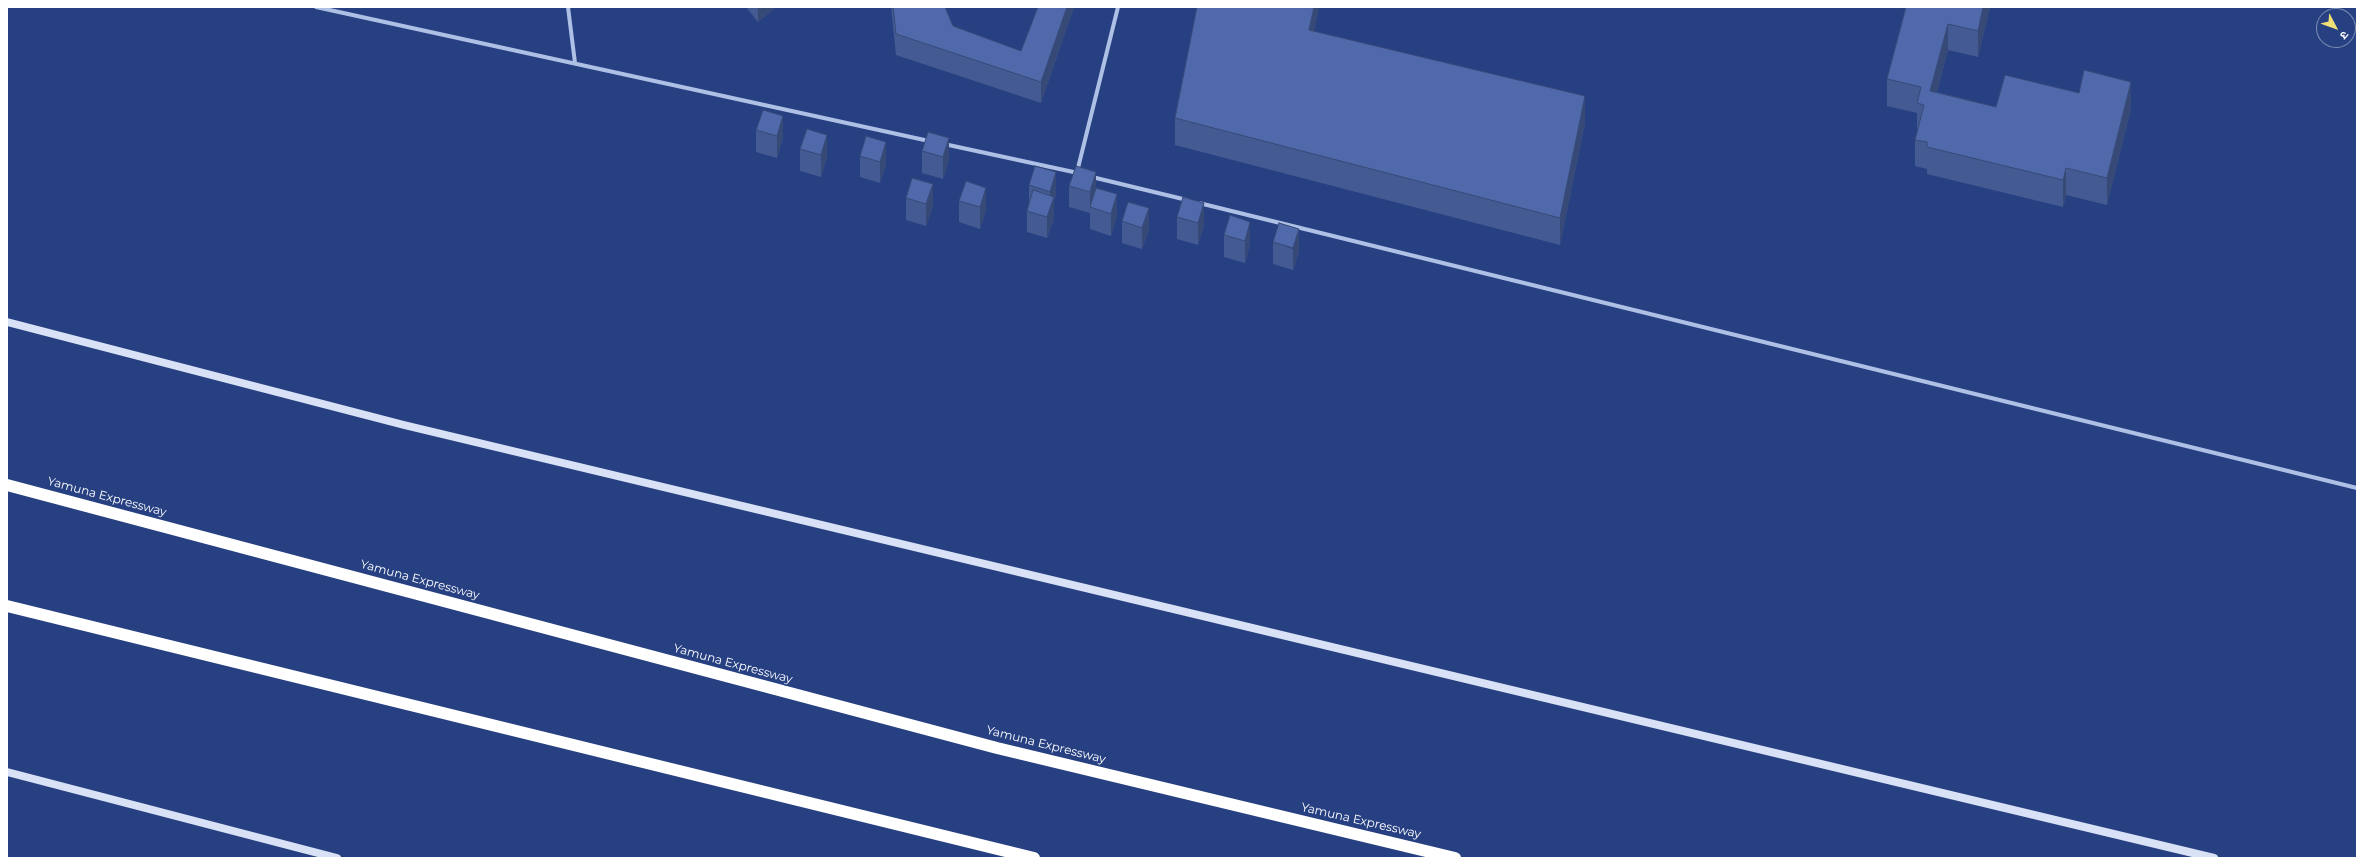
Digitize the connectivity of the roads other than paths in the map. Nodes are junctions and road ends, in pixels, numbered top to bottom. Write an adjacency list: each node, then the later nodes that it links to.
1 (316, 7): 4 (street)
2 (568, 7): 4 (street)
3 (1118, 7): 5 (street)
4 (575, 64): 5 (street)
5 (1077, 173): 8 (street)
6 (7, 322): 14 (street)
7 (7, 485): 13 (highway, Yamuna Expressway)
8 (2357, 488)
9 (7, 606): 12 (highway)
10 (7, 772): 11 (street)
11 (337, 858)
12 (1034, 858)
13 (1455, 858)
14 (2214, 858)

